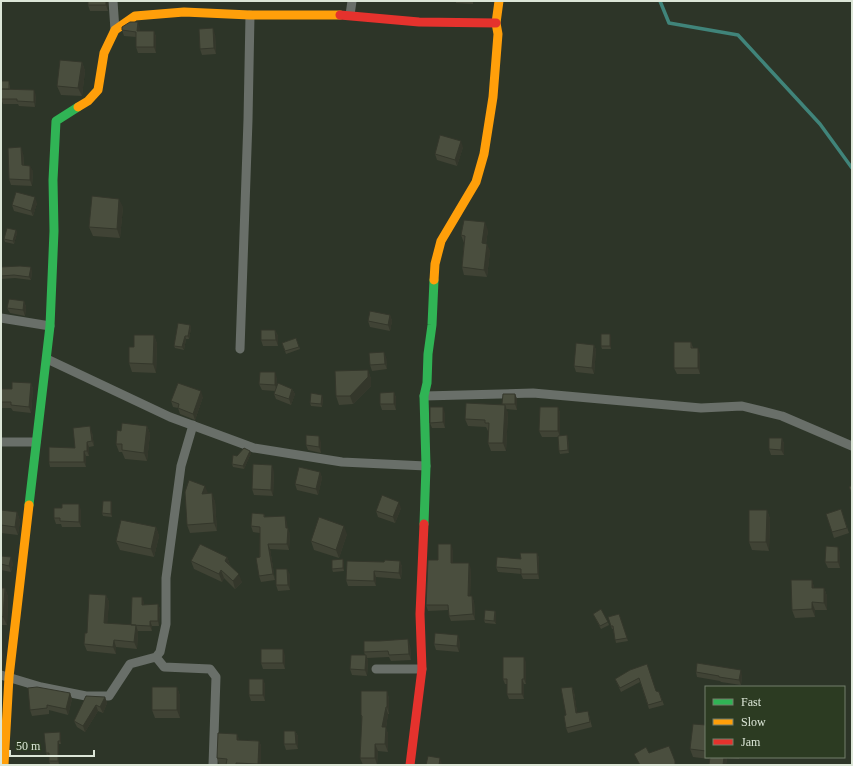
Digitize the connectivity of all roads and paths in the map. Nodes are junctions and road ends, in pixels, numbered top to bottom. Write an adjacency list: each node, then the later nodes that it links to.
1 (113, 1): 7 (street)
2 (352, 1): 5 (street)
3 (499, 1): 6 (street)
4 (250, 15): 5 (street); 7 (street); 10 (street)
5 (350, 15): 6 (street)
6 (496, 23): 12 (street)
7 (115, 30): 9 (street)
8 (1, 318): 9 (street)
9 (50, 326): 11 (street)
10 (240, 349)
11 (47, 359): 13 (street); 15 (street)
12 (424, 396): 16 (street); 17 (street)
13 (193, 425): 17 (street); 18 (street)
14 (1, 442): 15 (street)
15 (36, 442): 21 (street)
16 (852, 446)
17 (426, 466): 20 (street)
18 (156, 657): 21 (street); 23 (street)
19 (376, 669): 20 (street)
20 (422, 669): 24 (street)
21 (5, 676): 22 (street)
22 (4, 765)
23 (213, 765)
24 (410, 765)

